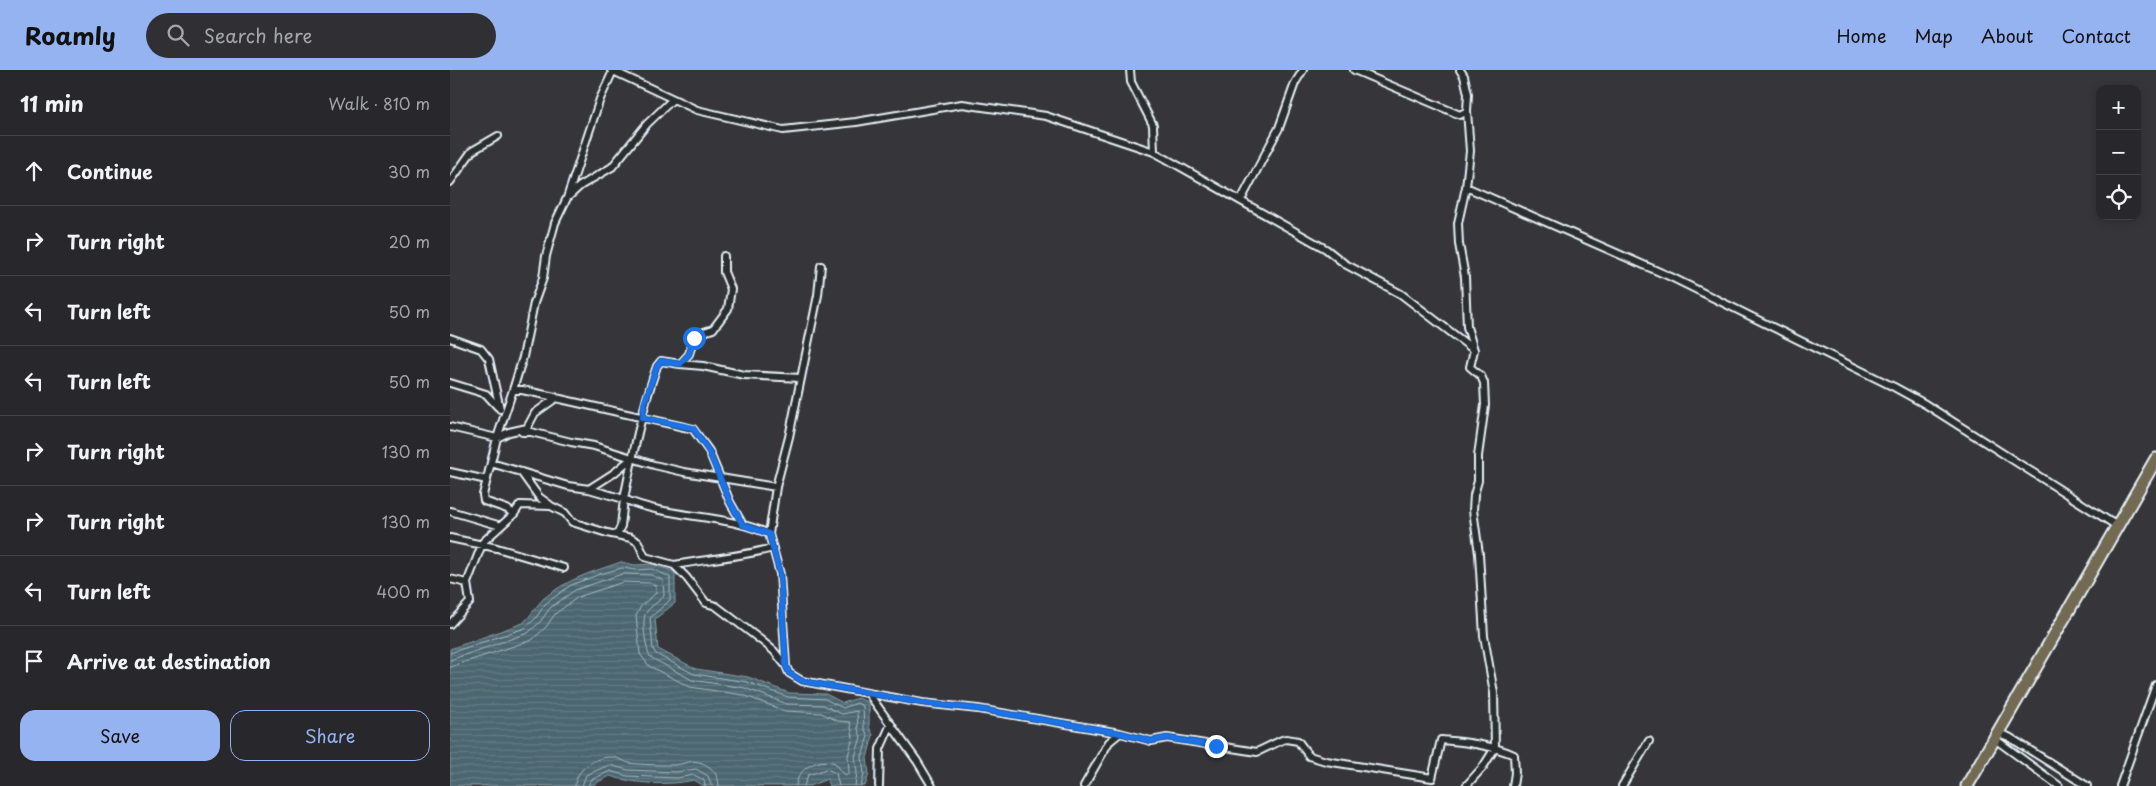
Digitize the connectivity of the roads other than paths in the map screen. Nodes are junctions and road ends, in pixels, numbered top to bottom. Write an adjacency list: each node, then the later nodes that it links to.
1 (612, 70): 6 (street); 12 (street)
2 (1130, 70): 9 (street)
3 (1303, 70): 13 (street)
4 (1354, 70): 7 (street)
5 (1460, 70): 7 (street)
6 (673, 98): 9 (street); 12 (street)
7 (1467, 111): 11 (street)
8 (498, 136): 10 (street)
9 (1154, 152): 13 (street)
10 (450, 182)
11 (1466, 187): 17 (street); 44 (street)
12 (567, 198): 21 (street)
13 (1241, 200): 17 (street)
14 (724, 256): 18 (street)
15 (821, 266): 19 (street)
16 (450, 338): 23 (street)
17 (1474, 350): 62 (street)
18 (680, 364): 19 (street); 24 (street)
19 (801, 378): 36 (street)
20 (450, 383): 23 (street)
21 (512, 390): 22 (street); 25 (street)
22 (556, 398): 24 (street); 27 (street)
23 (500, 409): 25 (street)
24 (643, 418): 29 (street); 34 (street)
25 (501, 423): 28 (street)
26 (450, 427): 28 (street)
27 (514, 432): 28 (street); 29 (street)
28 (496, 438): 31 (street)
29 (632, 458): 34 (street); 37 (street); 38 (street)
30 (2156, 459): 44 (highway)
31 (491, 463): 32 (street); 35 (street)
32 (521, 472): 37 (street); 39 (street)
33 (452, 474): 35 (street)
34 (719, 477): 36 (street); 42 (street)
35 (487, 480): 41 (street)
36 (776, 487): 45 (street)
37 (589, 489): 38 (street)
38 (624, 500): 42 (street); 46 (street)
39 (551, 506): 41 (street); 46 (street)
40 (450, 512): 43 (street)
41 (514, 514): 43 (street)
42 (743, 525): 45 (street)
43 (501, 526): 48 (street)
44 (2117, 526): 60 (highway)
45 (769, 534): 49 (street)
46 (617, 535): 50 (street)
47 (450, 538): 48 (street)
48 (482, 545): 51 (street); 53 (street)
49 (773, 548): 50 (street); 55 (street)
50 (674, 565): 55 (street)
51 (564, 568)
52 (450, 579): 53 (street)
53 (467, 584): 54 (street)
54 (450, 624)
55 (786, 666): 57 (street)
56 (2156, 685): 72 (street)
57 (868, 693): 58 (street); 59 (street)
58 (891, 724): 63 (street); 64 (street)
59 (1120, 733): 62 (street); 65 (street)
60 (1996, 736): 69 (highway); 70 (street); 71 (street)
61 (1649, 741): 68 (street)
62 (1495, 748): 66 (street); 67 (street)
63 (879, 786)
64 (932, 786)
65 (1084, 786)
66 (1466, 786)
67 (1514, 786)
68 (1622, 786)
69 (1968, 786)
70 (2059, 786)
71 (2087, 786)
72 (2120, 786)

